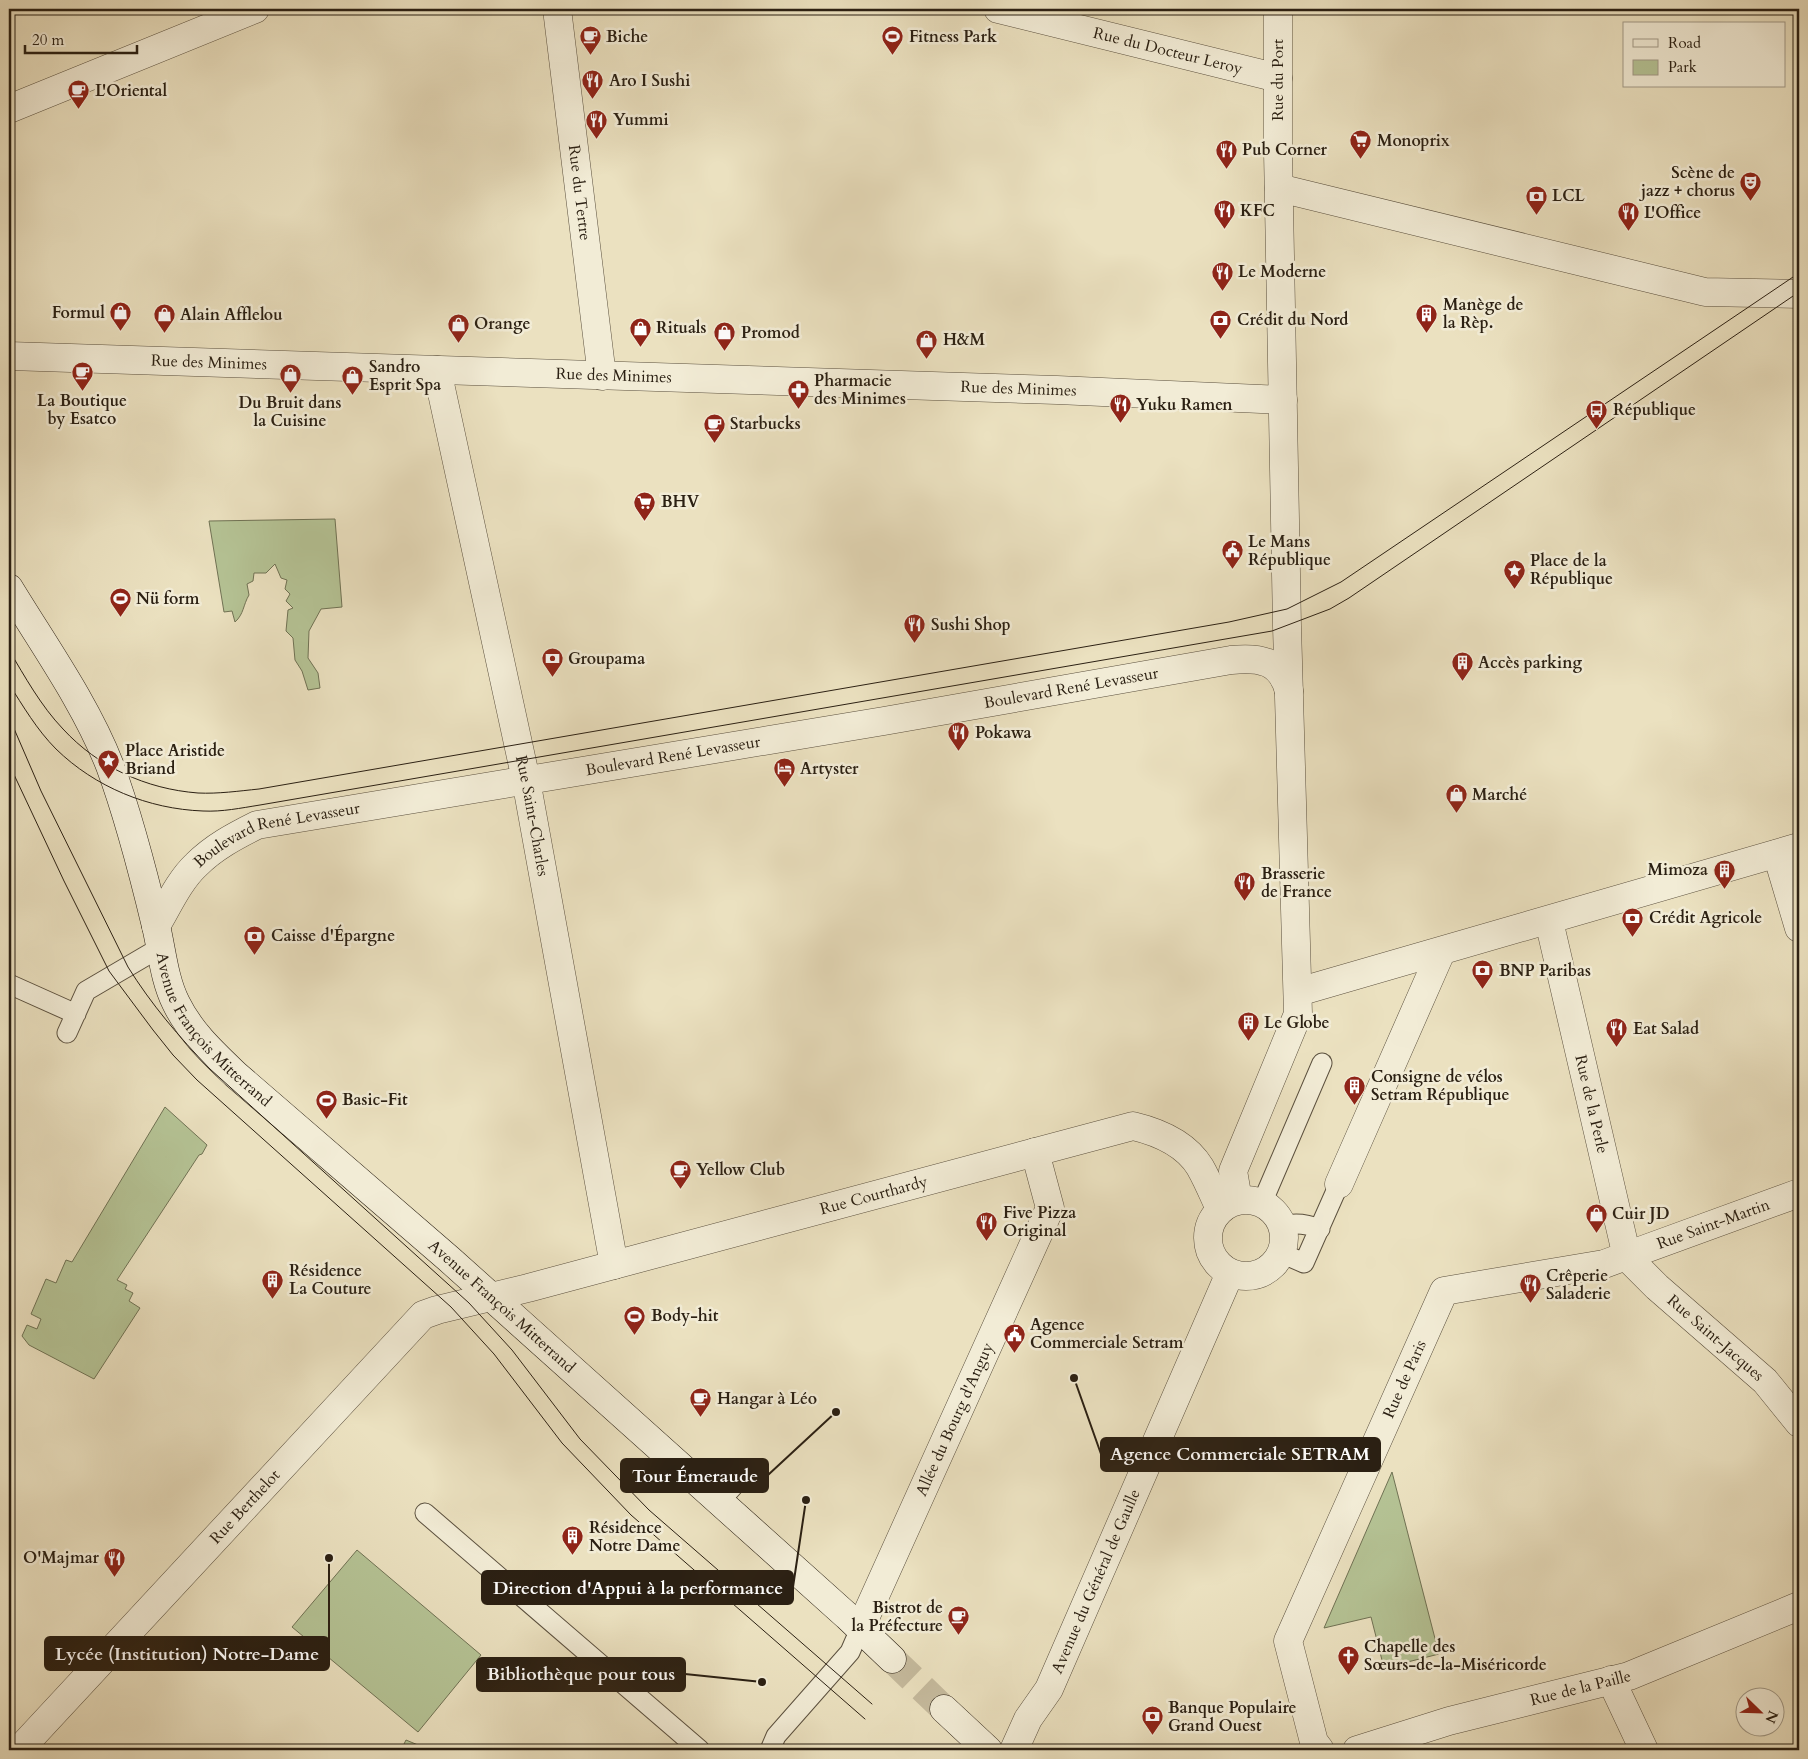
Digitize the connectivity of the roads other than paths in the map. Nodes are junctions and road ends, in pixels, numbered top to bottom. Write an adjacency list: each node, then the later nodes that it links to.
1 (255, 9): 6 (street)
2 (557, 9): 11 (street, Rue du Tertre)
3 (998, 9): 5 (street, Rue du Docteur Leroy)
4 (1278, 9): 5 (street, Rue du Port)
5 (1278, 78): 7 (street, Rue du Port)
6 (9, 109)
7 (1279, 188): 8 (street); 12 (street)
8 (1799, 294)
9 (9, 356): 10 (street, Rue des Minimes)
10 (437, 370): 11 (street, Rue des Minimes); 15 (street, Rue Saint-Charles)
11 (602, 376): 12 (street, Rue des Minimes)
12 (1283, 400): 14 (street)
13 (9, 588): 19 (street)
14 (1289, 691): 15 (street, Boulevard René Levasseur); 22 (street)
15 (526, 780): 19 (street, Boulevard René Levasseur); 33 (street, Rue Saint-Charles)
16 (1788, 851): 17 (street); 18 (street)
17 (1549, 921): 20 (street); 32 (street, Rue de la Perle)
18 (1799, 928)
19 (159, 937): 23 (lane); 35 (street, Avenue François Mitterrand)
20 (1441, 952): 22 (street); 27 (street)
21 (9, 984): 23 (lane)
22 (1298, 1003): 29 (street)
23 (76, 1014): 24 (lane)
24 (68, 1033)
25 (1322, 1062): 29 (lane)
26 (1035, 1152): 29 (street, Rue Courthardy); 33 (street, Rue Courthardy); 41 (street, Allée du Bourg d'Anguy)
27 (1339, 1184): 30 (lane)
28 (1799, 1193): 32 (street, Rue Saint-Martin)
29 (1240, 1204): 31 (street); 34 (street)
30 (1320, 1229): 31 (lane); 31 (lane)
31 (1282, 1240): 34 (street)
32 (1627, 1257): 36 (street, Rue Saint-Jacques); 50 (street, Rue de Paris)
33 (614, 1265): 35 (street, Rue Courthardy)
34 (1230, 1273): 49 (street, Avenue du Général de Gaulle)
35 (492, 1298): 38 (street, Avenue François Mitterrand); 45 (street, Rue Berthelot)
36 (1799, 1423)
37 (749, 1469): 38 (lane)
38 (719, 1502): 41 (street, Avenue François Mitterrand)
39 (425, 1513): 46 (lane)
40 (1799, 1606): 43 (street, Rue de la Paille)
41 (860, 1629): 42 (street, Avenue François Mitterrand); 47 (lane)
42 (892, 1659)
43 (1611, 1680): 51 (street, Rue de la Paille); 52 (street)
44 (944, 1709): 48 (street)
45 (19, 1750)
46 (700, 1750)
47 (770, 1750)
48 (988, 1750)
49 (1014, 1750)
50 (1320, 1750)
51 (1357, 1750)
52 (1644, 1750)

